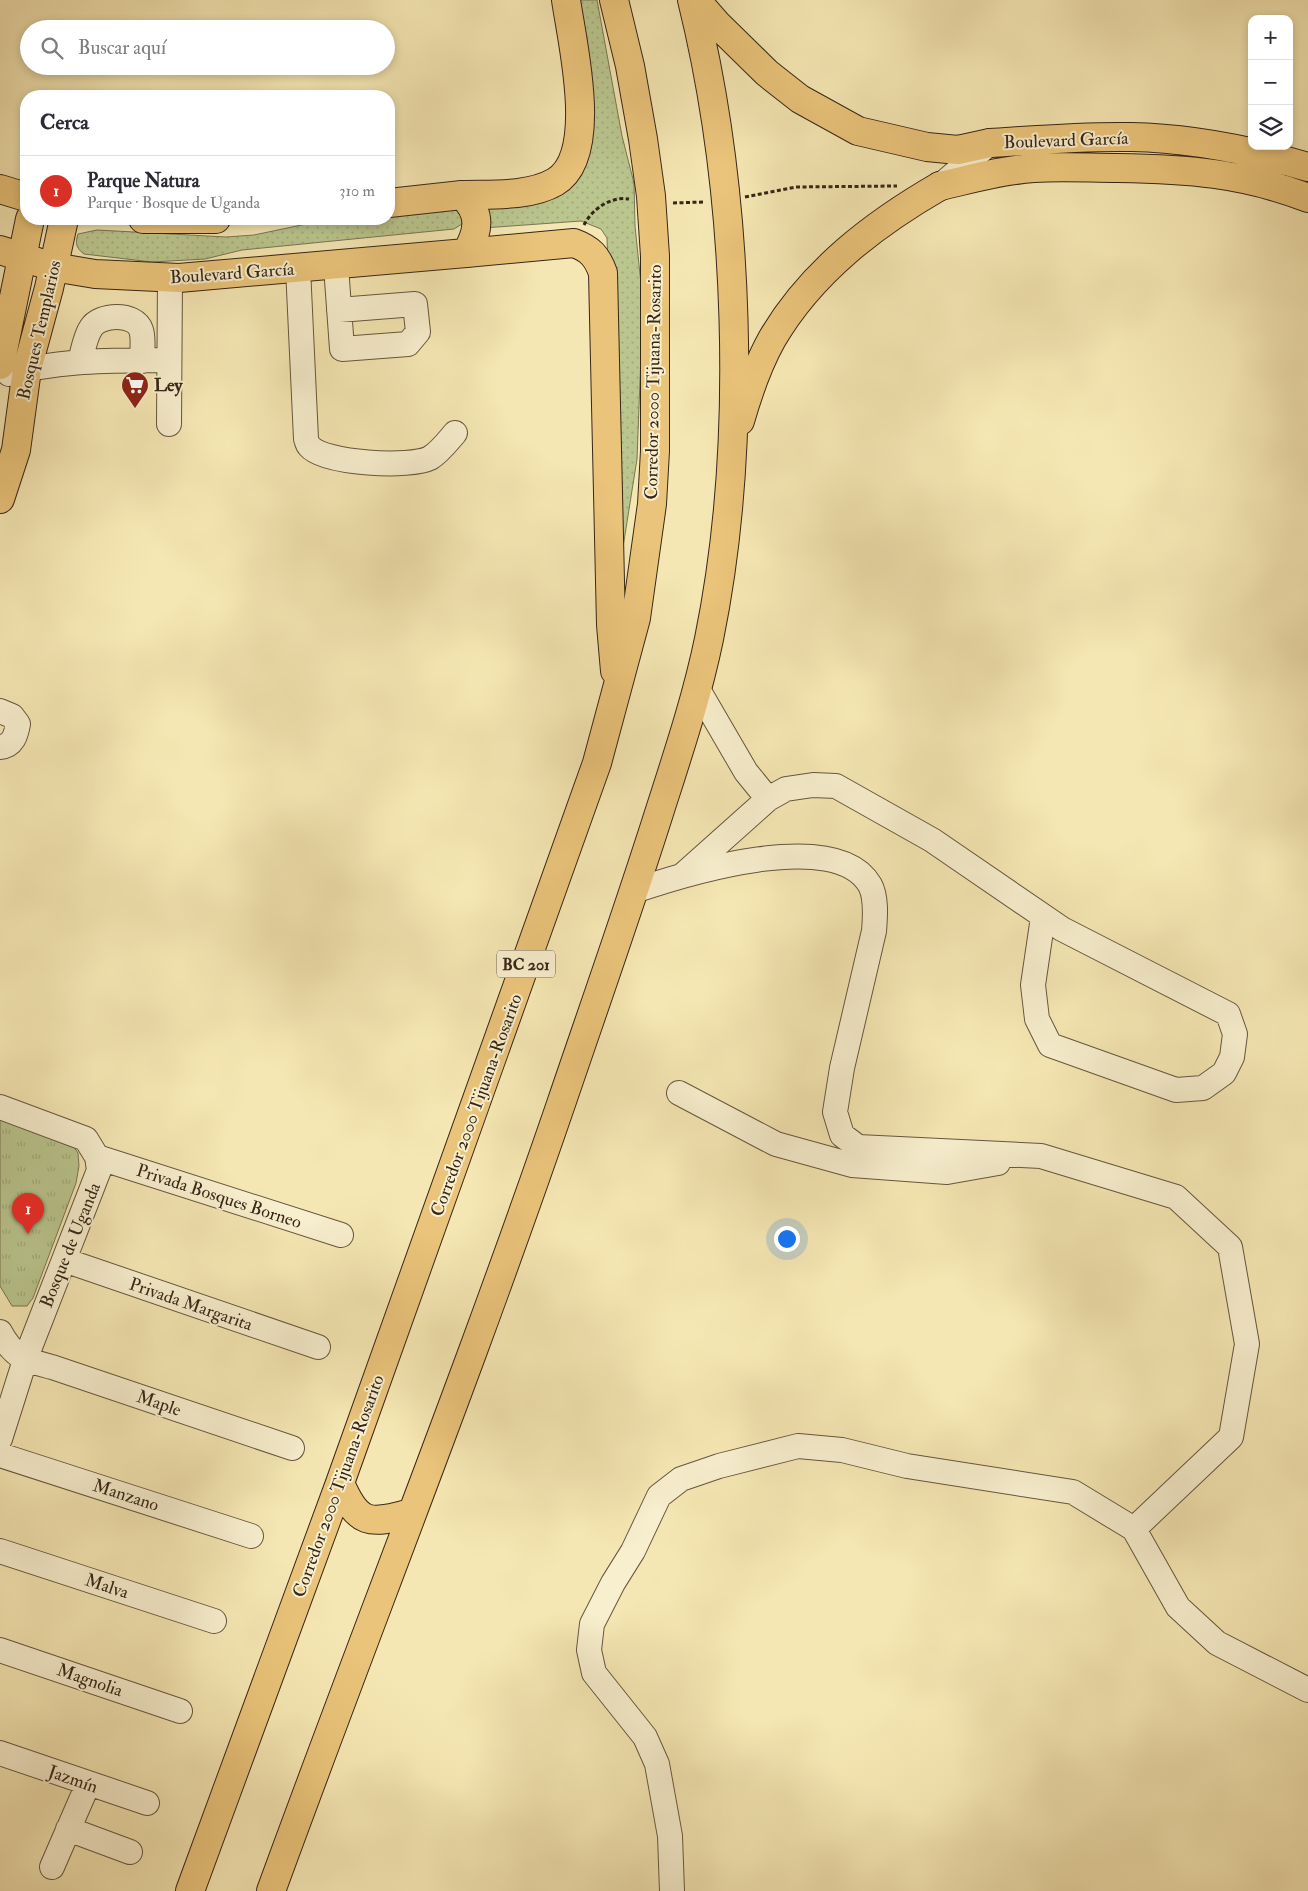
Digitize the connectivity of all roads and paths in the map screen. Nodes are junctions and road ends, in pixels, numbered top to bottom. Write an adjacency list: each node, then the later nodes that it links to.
1 (566, 0): 10 (main road)
2 (614, 0): 33 (main road, Corredor 2000 Tijuana-Rosarito / BC 201)
3 (692, 0): 30 (main road)
4 (696, 0): 5 (main road)
5 (990, 143): 6 (main road, Boulevard García); 7 (street, Boulevard García)
6 (1308, 167)
7 (940, 186): 11 (main road, Boulevard García); 30 (main road)
8 (0, 188): 9 (main road)
9 (20, 195)
10 (462, 195): 12 (main road); 15 (main road)
11 (1308, 198)
12 (395, 202)
13 (27, 225): 16 (main road, Bosques Templarios)
14 (63, 225): 18 (main road, Bosques Templarios)
15 (466, 253): 17 (main road, Boulevard García); 33 (main road, Boulevard García)
16 (11, 254): 18 (main road, Boulevard García); 25 (main road, Bosques Templarios)
17 (336, 266): 19 (main road, Boulevard García); 21 (street)
18 (53, 267): 20 (main road, Boulevard García); 26 (main road, Bosques Templarios)
19 (298, 268): 20 (main road, Boulevard García); 29 (street)
20 (170, 278): 22 (street)
21 (339, 310)
22 (169, 360): 24 (street); 28 (street)
23 (80, 361): 24 (street); 24 (street); 26 (street)
24 (142, 361)
25 (0, 365)
26 (27, 369): 27 (street); 31 (main road, Bosques Templarios)
27 (0, 376)
28 (168, 424)
29 (455, 433)
30 (731, 454): 32 (main road)
31 (0, 499)
32 (696, 686): 36 (street); 38 (main road)
33 (617, 691): 53 (main road, Corredor 2000 Tijuana-Rosarito / BC 201)
34 (0, 711): 35 (street)
35 (0, 747)
36 (768, 799): 37 (street); 39 (street)
37 (684, 874): 38 (street); 42 (street)
38 (634, 891): 54 (main road)
39 (1043, 917): 39 (street)
40 (679, 1094): 42 (street)
41 (0, 1107): 43 (street, Bosque de Uganda)
42 (1041, 1156): 55 (street)
43 (97, 1157): 44 (street, Privada Bosques Borneo); 45 (street, Bosque de Uganda)
44 (341, 1235)
45 (64, 1260): 47 (street, Privada Margarita); 48 (street, Bosque de Uganda)
46 (0, 1332): 48 (street)
47 (318, 1347)
48 (24, 1360): 49 (street, Bosque de Uganda); 51 (street, Maple)
49 (7, 1392): 50 (street, Bosque de Uganda)
50 (0, 1438)
51 (292, 1448)
52 (0, 1455): 56 (street, Manzano)
53 (340, 1483): 54 (main road); 68 (main road, Corredor 2000 Tijuana-Rosarito / BC 201)
54 (411, 1512): 69 (main road)
55 (1134, 1529): 60 (street); 70 (street)
56 (251, 1536)
57 (0, 1551): 58 (street, Malva)
58 (214, 1622)
59 (0, 1650): 61 (street, Magnolia)
60 (1308, 1690)
61 (180, 1711)
62 (0, 1753): 63 (street, Jazmín)
63 (88, 1784): 64 (street, Jazmín); 65 (street)
64 (147, 1803)
65 (68, 1829): 66 (street); 67 (street)
66 (130, 1852)
67 (52, 1867)
68 (190, 1891)
69 (271, 1891)
70 (672, 1891)

